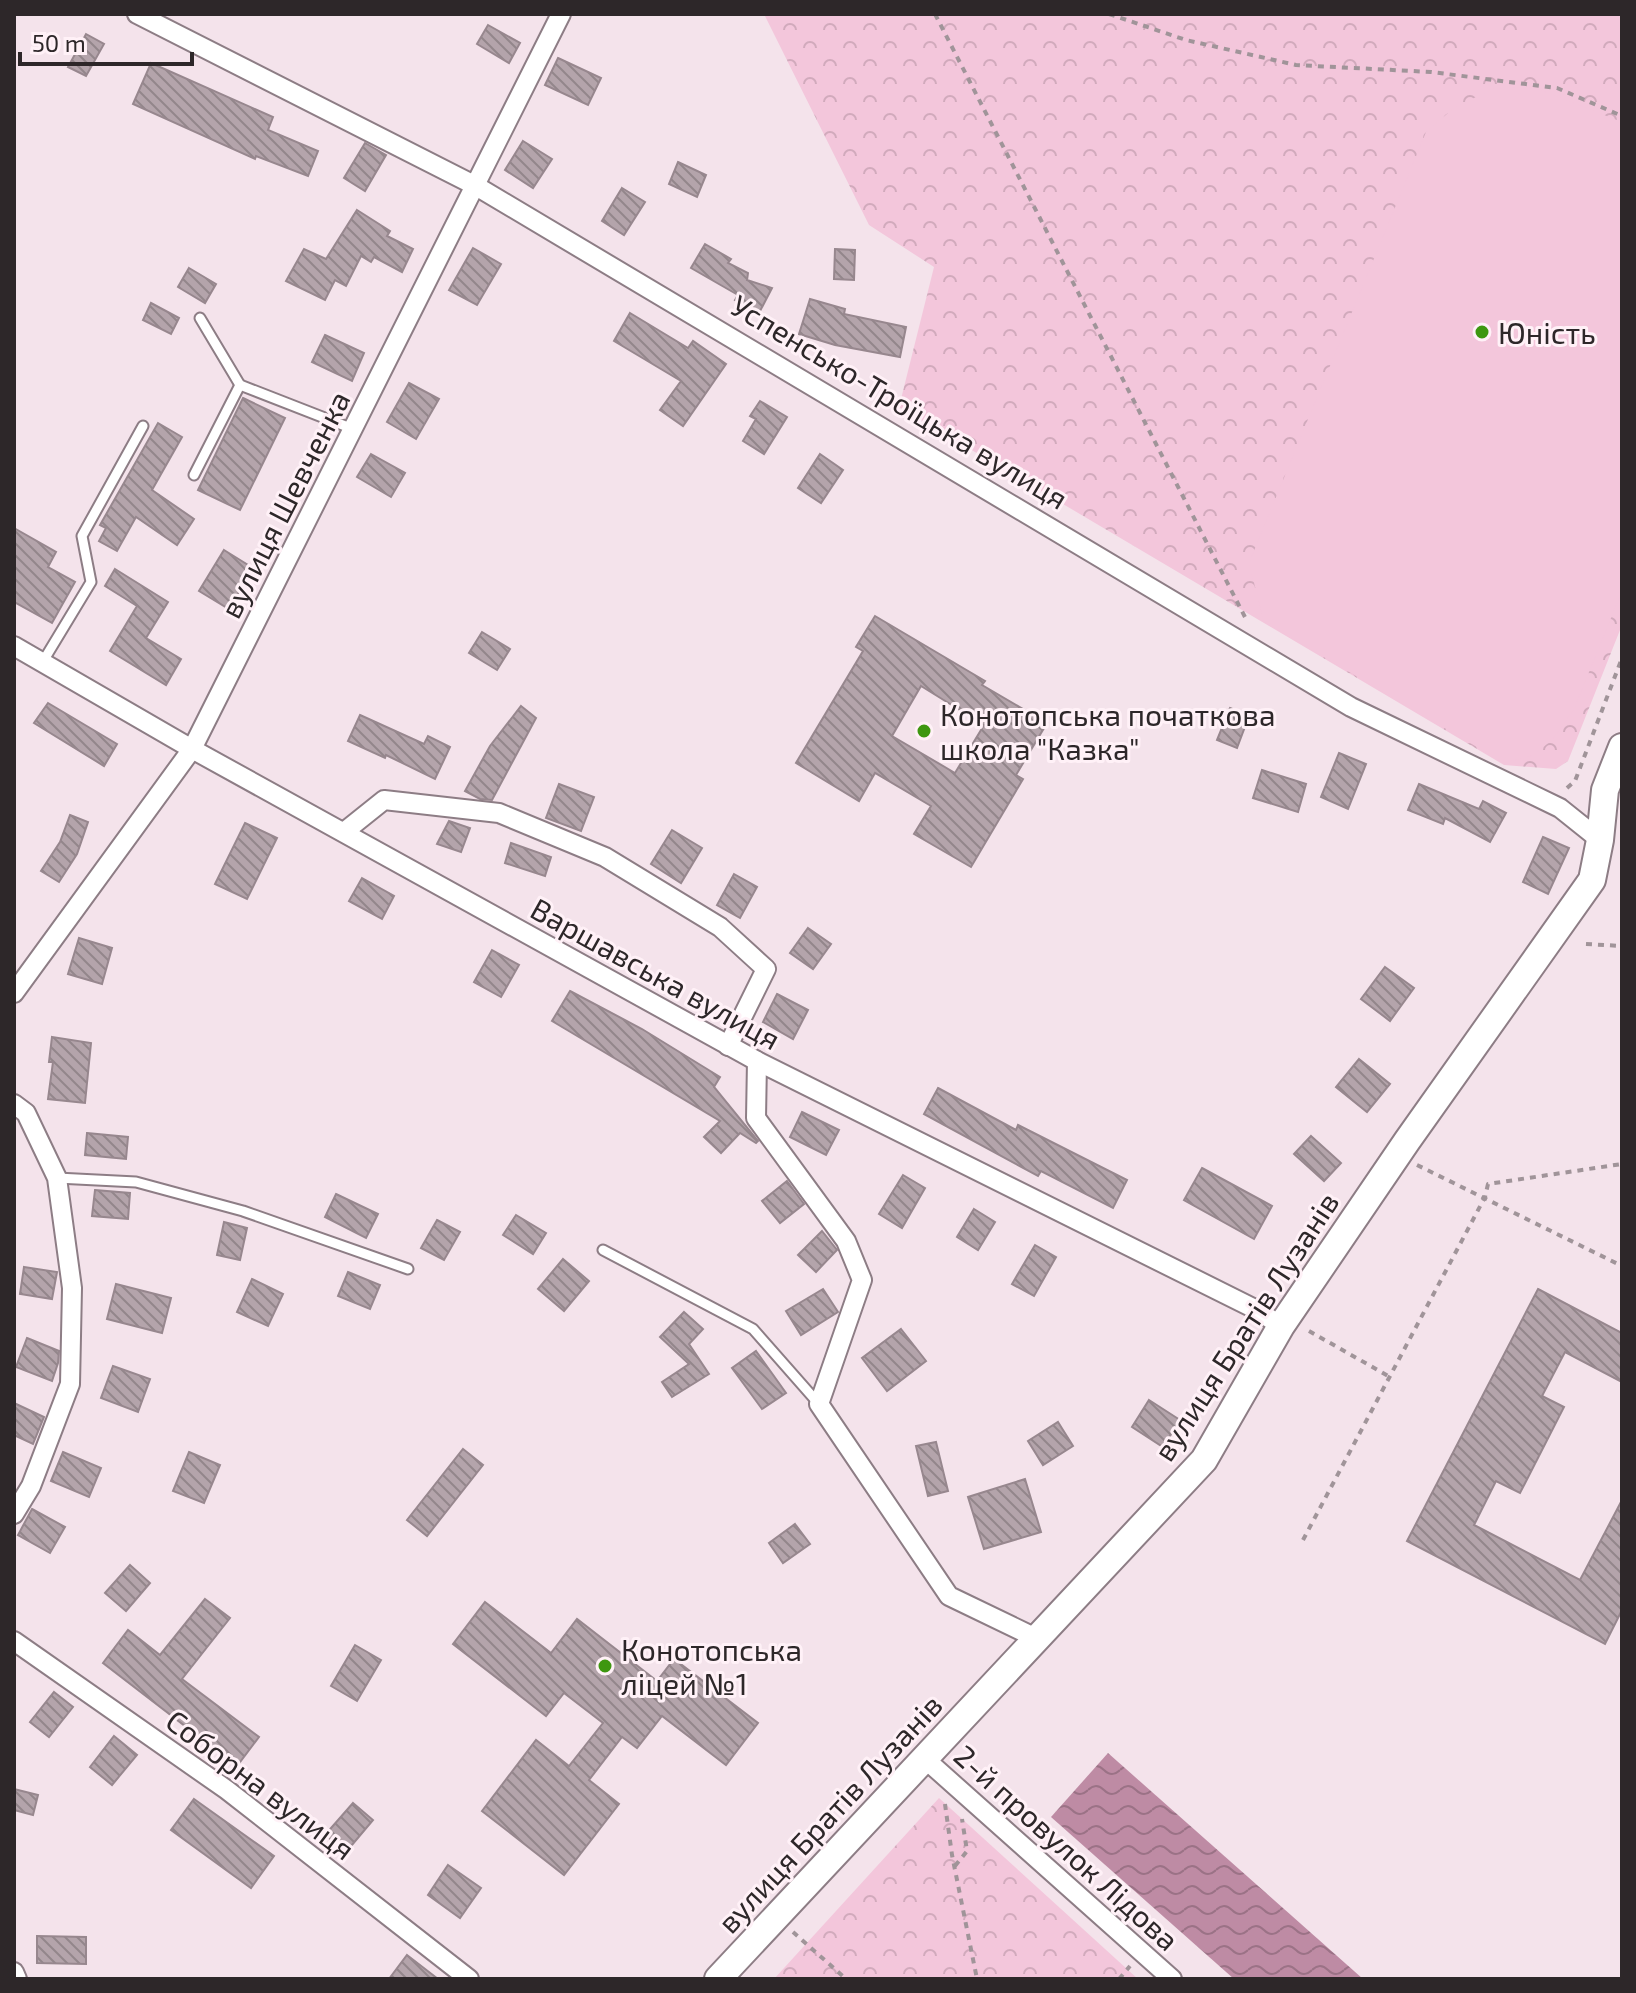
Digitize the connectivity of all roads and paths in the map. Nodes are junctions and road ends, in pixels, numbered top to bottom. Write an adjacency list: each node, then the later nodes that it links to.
1 (137, 14): 6 (street, Успенсько-Троїцька вулиця)
2 (561, 14): 6 (street, вулиця Шевченка)
3 (935, 14): 12 (path)
4 (1109, 14): 5 (path)
5 (1622, 116)
6 (476, 186): 10 (street, вулиця Шевченка); 20 (street, Успенсько-Троїцька вулиця)
7 (200, 318): 8 (lane)
8 (240, 385): 10 (lane); 11 (lane)
9 (143, 426): 15 (lane)
10 (353, 429): 17 (street, вулиця Шевченка)
11 (194, 475)
12 (1248, 622)
13 (14, 646): 15 (street, Варшавська вулиця)
14 (1622, 658): 18 (path)
15 (42, 663): 17 (street, Варшавська вулиця)
16 (1622, 747): 20 (main road, вулиця Братів Лузанів)
17 (192, 749): 19 (street, Варшавська вулиця); 24 (street, вулиця Шевченка)
18 (1566, 790)
19 (344, 832): 25 (street, Варшавська вулиця); 25 (street)
20 (1600, 840): 21 (main road, Успенсько-Троїцька вулиця); 35 (main road, вулиця Братів Лузанів)
21 (1622, 857)
22 (1586, 944): 23 (path)
23 (1622, 946)
24 (14, 993)
25 (728, 1046): 26 (street, Варшавська вулиця)
26 (757, 1061): 35 (street, Варшавська вулиця); 38 (street)
27 (14, 1104): 30 (street)
28 (1415, 1164): 31 (path)
29 (1622, 1164): 31 (path)
30 (57, 1178): 34 (lane); 39 (street)
31 (1485, 1197): 33 (path); 37 (path)
32 (603, 1250): 38 (lane)
33 (1622, 1266)
34 (408, 1269)
35 (1281, 1326): 41 (main road, вулиця Братів Лузанів)
36 (1309, 1331): 37 (path)
37 (1390, 1377): 40 (path)
38 (819, 1404): 41 (street)
39 (14, 1514)
40 (1303, 1540)
41 (1036, 1638): 43 (main road, вулиця Братів Лузанів)
42 (14, 1641): 53 (street, Соборна вулиця)
43 (924, 1758): 54 (main road, вулиця Братів Лузанів); 58 (street, 2-й провулок Лідова)
44 (945, 1801): 45 (path)
45 (953, 1806)
46 (946, 1810): 48 (path)
47 (961, 1810): 48 (path)
48 (954, 1867): 56 (path)
49 (795, 1934): 55 (path)
50 (14, 1972): 52 (street)
51 (1124, 1973): 57 (path)
52 (17, 1979)
53 (469, 1979)
54 (718, 1979)
55 (846, 1979)
56 (977, 1979)
57 (1119, 1979)
58 (1172, 1979)

